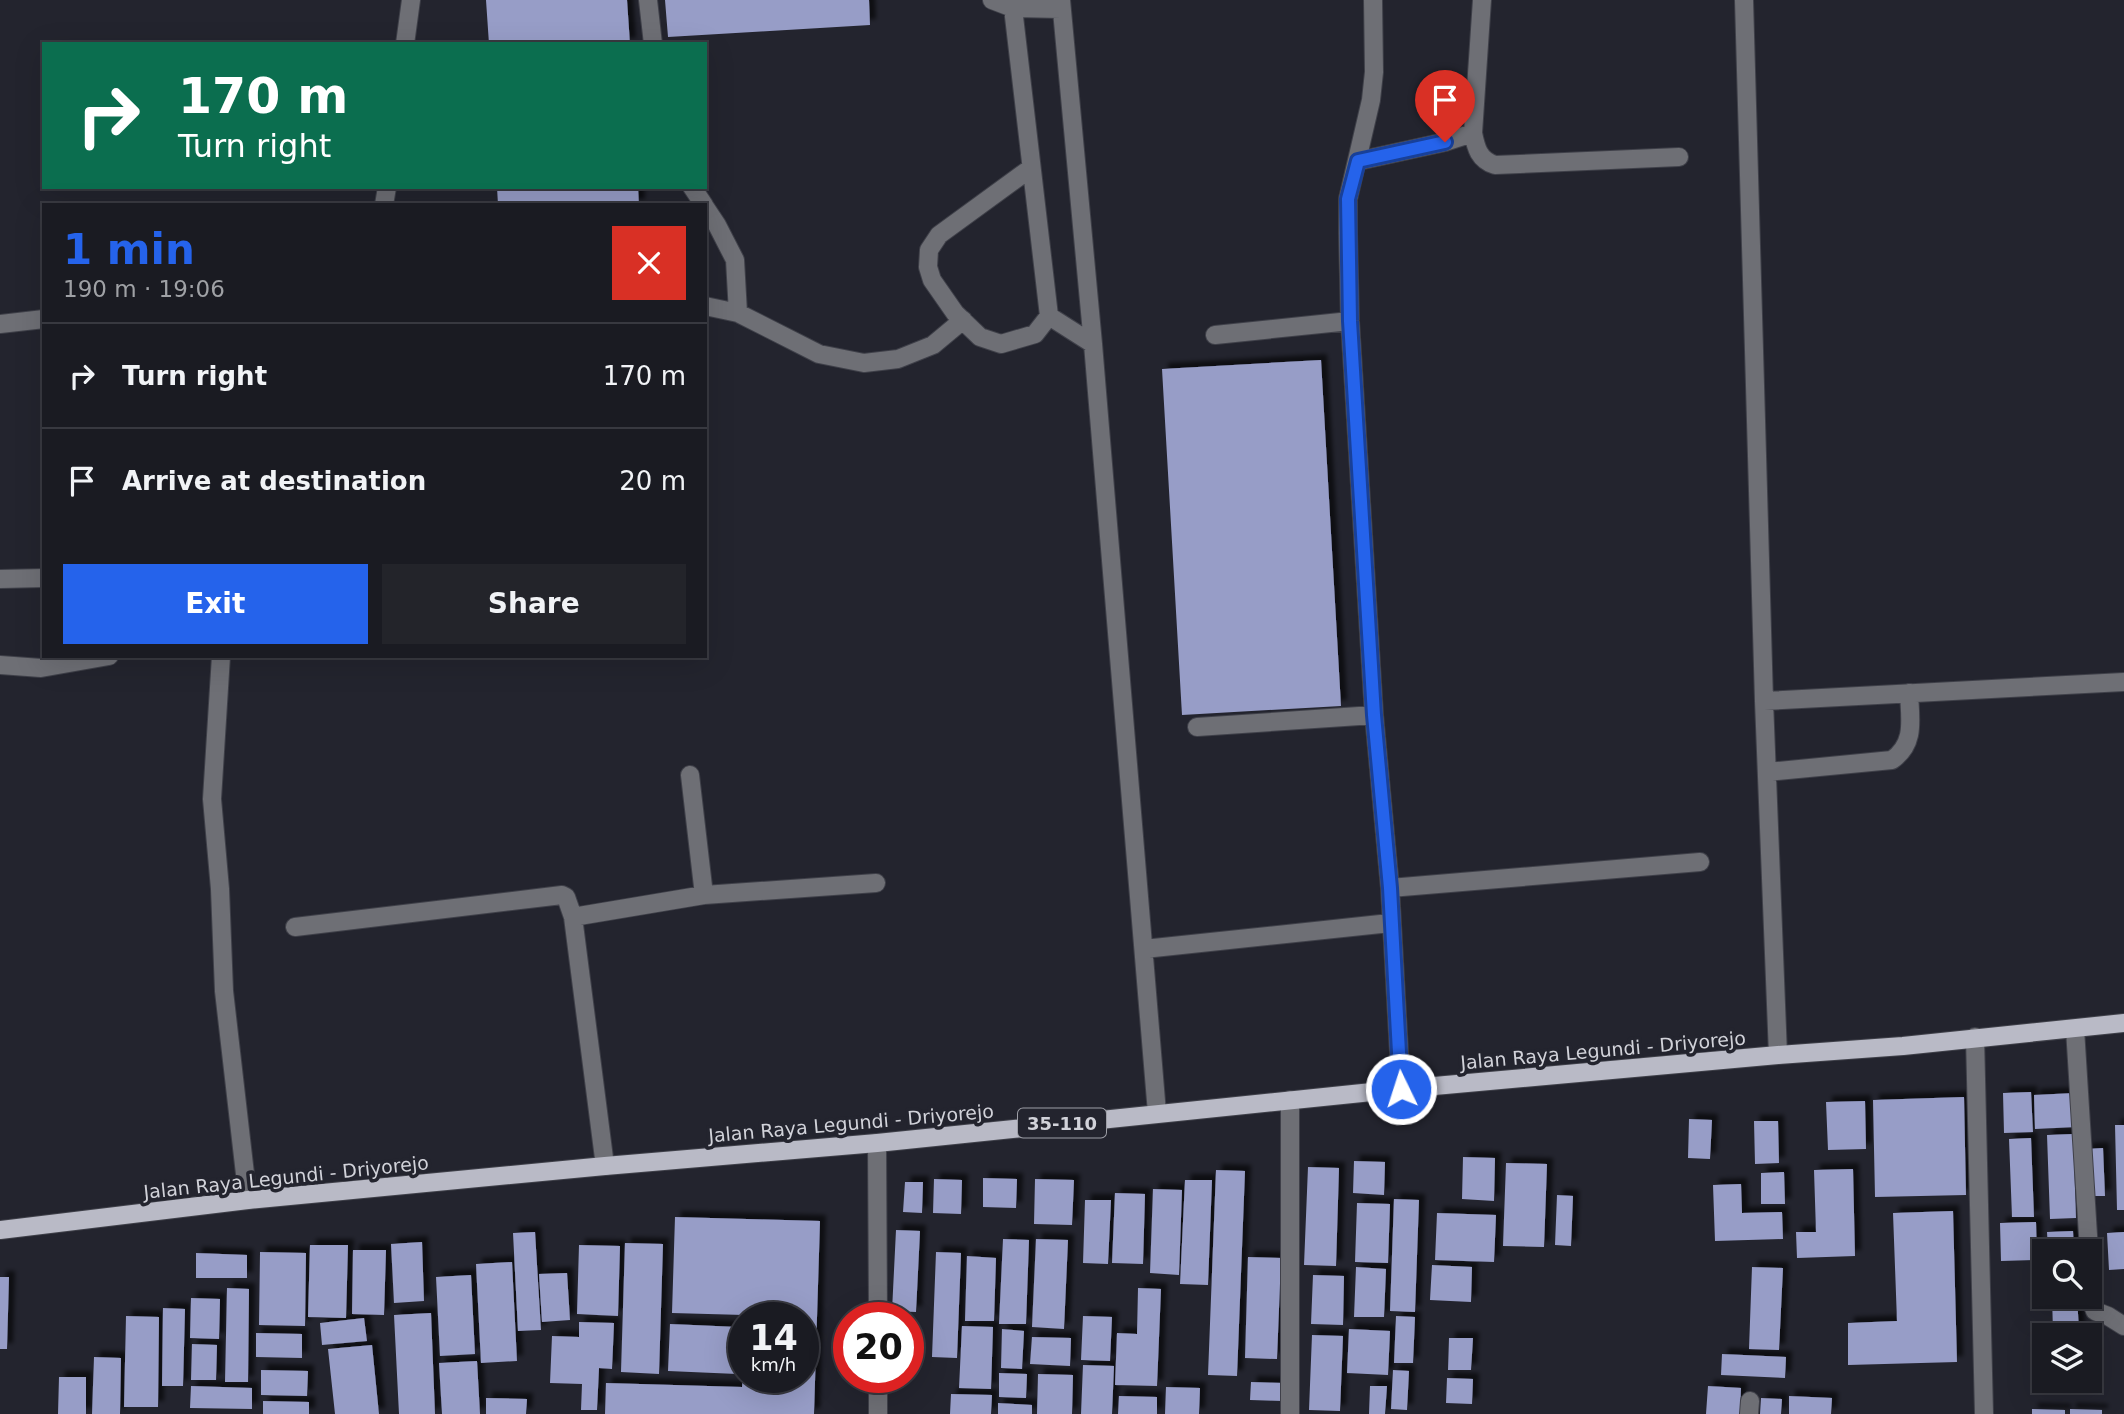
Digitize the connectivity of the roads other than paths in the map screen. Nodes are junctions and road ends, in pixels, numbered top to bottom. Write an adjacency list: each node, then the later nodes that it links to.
1 (411, 0): 9 (street)
2 (648, 0): 10 (street)
3 (992, 0): 8 (street)
4 (1373, 0): 13 (street)
5 (1482, 0): 11 (street)
6 (1744, 0): 32 (street)
7 (1061, 4): 8 (street); 24 (street)
8 (1013, 8): 14 (street)
9 (405, 42)
10 (653, 42)
11 (1473, 133): 12 (street); 13 (street)
12 (1679, 157)
13 (1358, 161): 21 (street)
14 (1031, 168): 18 (street); 20 (street)
15 (707, 209): 17 (street)
16 (707, 306): 17 (street)
17 (738, 313): 20 (street)
18 (1049, 316): 20 (street); 24 (street)
19 (42, 319): 22 (street)
20 (963, 320)
21 (1350, 321): 23 (street); 33 (street)
22 (0, 324)
23 (1215, 335)
24 (1093, 344): 44 (street)
25 (42, 578): 26 (street)
26 (0, 579)
27 (98, 658): 29 (street)
28 (221, 658): 54 (street)
29 (0, 665)
30 (2124, 682): 31 (street)
31 (1909, 693): 32 (street); 35 (street)
32 (1764, 701): 35 (street)
33 (1374, 715): 34 (street); 39 (street)
34 (1197, 726)
35 (1767, 772): 48 (street)
36 (691, 775): 40 (street)
37 (1700, 862): 39 (street)
38 (876, 883): 40 (street)
39 (1390, 888): 42 (street)
40 (704, 895): 41 (street)
41 (573, 917): 43 (street); 53 (street)
42 (1390, 923): 44 (street); 49 (street)
43 (295, 927)
44 (1144, 949): 51 (street)
45 (2124, 1023): 46 (main road, Jalan Raya Legundi - Driyorejo / 35-110)
46 (2075, 1029): 47 (main road, Jalan Raya Legundi - Driyorejo / 35-110); 56 (street)
47 (1975, 1037): 48 (main road, Jalan Raya Legundi - Driyorejo / 35-110); 63 (street)
48 (1778, 1055): 49 (main road, Jalan Raya Legundi - Driyorejo / 35-110)
49 (1401, 1089): 50 (main road, Jalan Raya Legundi - Driyorejo / 35-110)
50 (1290, 1100): 51 (main road, Jalan Raya Legundi - Driyorejo / 35-110); 62 (street)
51 (1157, 1113): 52 (main road, Jalan Raya Legundi - Driyorejo / 35-110)
52 (877, 1143): 53 (main road, Jalan Raya Legundi - Driyorejo / 35-110); 57 (street)
53 (605, 1166): 54 (main road, Jalan Raya Legundi - Driyorejo / 35-110)
54 (248, 1200): 55 (main road, Jalan Raya Legundi - Driyorejo / 35-110)
55 (0, 1230)
56 (2087, 1239)
57 (878, 1302)
58 (2094, 1309): 59 (street)
59 (2124, 1326)
60 (878, 1393): 61 (street)
61 (878, 1414)
62 (1290, 1414)
63 (1984, 1414)

